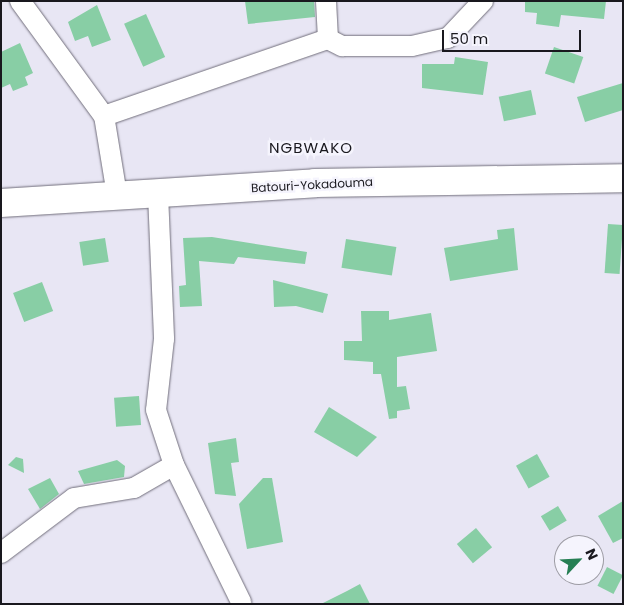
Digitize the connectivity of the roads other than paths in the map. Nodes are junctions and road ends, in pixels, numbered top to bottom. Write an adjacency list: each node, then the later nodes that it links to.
1 (20, 1): 5 (street)
2 (326, 1): 4 (street)
3 (483, 1): 4 (street)
4 (328, 39): 5 (street)
5 (104, 116): 8 (street)
6 (623, 178): 7 (highway, Batouri-Yokadouma)
7 (158, 194): 8 (highway, Batouri-Yokadouma); 10 (street)
8 (116, 195): 9 (highway, Batouri-Yokadouma)
9 (1, 202)
10 (174, 465): 11 (street); 12 (street)
11 (1, 553)
12 (241, 602)

